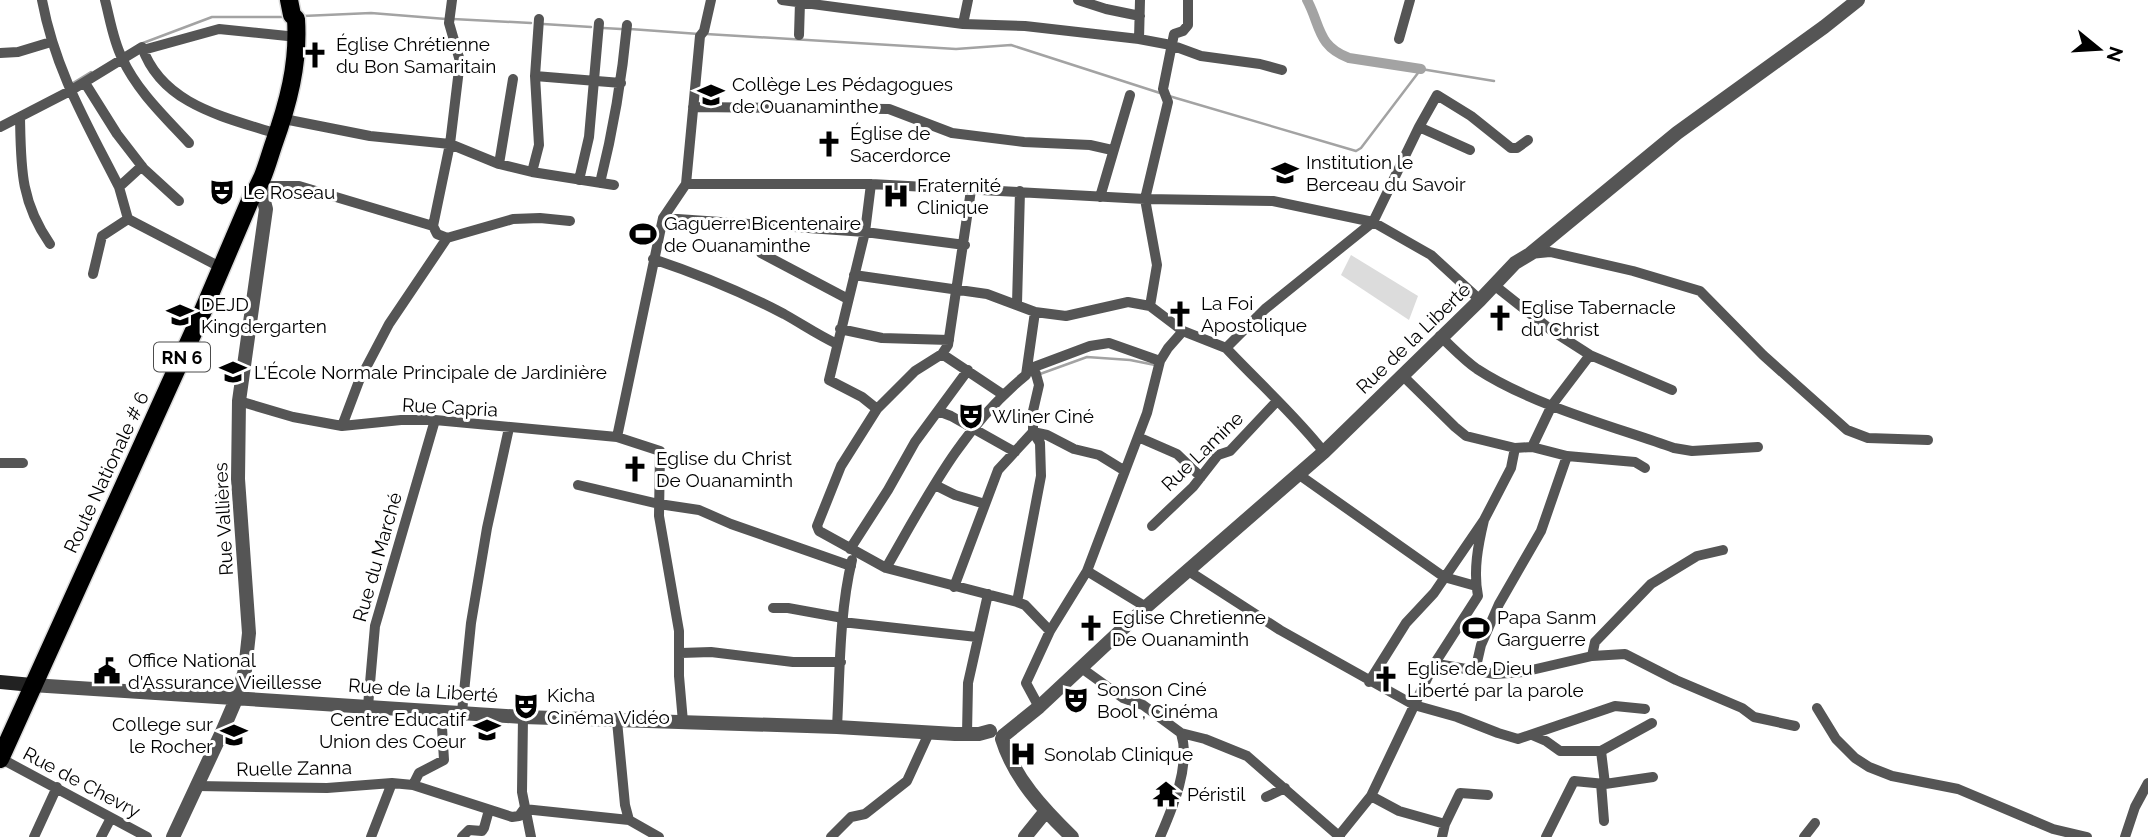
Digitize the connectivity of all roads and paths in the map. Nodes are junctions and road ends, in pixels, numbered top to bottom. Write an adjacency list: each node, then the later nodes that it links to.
1 (42, 0): 23 (street)
2 (105, 0): 27 (street)
3 (452, 0): 43 (street)
4 (711, 0): 36 (street)
5 (782, 0): 12 (street)
6 (968, 0): 18 (street)
7 (1078, 0): 14 (street)
8 (1140, 0): 14 (street)
9 (1188, 0): 24 (street)
10 (1410, 0): 22 (street)
11 (1858, 0): 71 (street, Rue de la Liberté)
12 (800, 2): 13 (street); 20 (street)
13 (830, 3): 18 (street)
14 (1140, 16): 21 (street)
15 (293, 18): 25 (street); 39 (main road, Route Nationale # 6 / RN 6)
16 (539, 19): 29 (street)
17 (599, 23): 31 (street)
18 (963, 24): 21 (street)
19 (627, 25): 33 (street)
20 (799, 35)
21 (1139, 38): 24 (street)
22 (1399, 38)
23 (51, 42): 26 (street); 34 (street)
24 (1171, 46): 28 (street); 59 (street)
25 (143, 50): 27 (street); 39 (street)
26 (0, 54)
27 (121, 56): 32 (street); 42 (street)
28 (1282, 70)
29 (535, 76): 31 (street); 48 (street)
30 (513, 79): 46 (street)
31 (594, 81): 33 (street); 49 (street)
32 (85, 83): 34 (street); 47 (street)
33 (621, 83): 50 (street)
34 (68, 88): 37 (street); 55 (street)
35 (1130, 94): 44 (street)
36 (694, 107): 44 (street); 51 (street)
37 (20, 117): 38 (street); 68 (street)
38 (0, 127)
39 (281, 127): 43 (street); 53 (main road, Route Nationale # 6 / RN 6)
40 (1419, 127): 41 (street); 45 (street); 64 (street)
41 (1528, 140)
42 (189, 144)
43 (450, 144): 46 (street); 65 (street)
44 (1112, 150): 58 (street)
45 (1470, 150)
46 (499, 164): 48 (street)
47 (142, 166): 55 (street); 60 (street)
48 (531, 172): 49 (street)
49 (579, 180): 50 (street)
50 (600, 183): 54 (street)
51 (686, 184): 52 (street); 61 (street)
52 (871, 184): 56 (street); 66 (street)
53 (260, 186): 65 (street); 73 (main road, Route Nationale # 6 / RN 6); 97 (street, Rue Vallières)
54 (614, 186)
55 (119, 187): 62 (street)
56 (971, 190): 57 (street); 69 (street)
57 (1020, 191): 58 (street); 80 (street)
58 (1100, 197): 59 (street)
59 (1145, 199): 64 (street); 81 (street)
60 (179, 201)
61 (663, 218): 66 (street); 72 (street)
62 (128, 219): 73 (street); 74 (street)
63 (570, 221): 67 (street)
64 (1373, 222): 79 (street); 88 (street)
65 (433, 226): 67 (street)
66 (865, 232): 69 (street); 75 (street)
67 (447, 238): 103 (street)
68 (50, 244)
69 (965, 245): 77 (street)
70 (761, 253): 78 (street)
71 (1530, 254): 76 (street, Rue de la Liberté); 109 (street)
72 (653, 259): 87 (street); 107 (street)
73 (222, 268): 152 (main road, Route Nationale # 6 / RN 6)
74 (93, 274)
75 (854, 275): 77 (street); 78 (street)
76 (1494, 285): 79 (street, Rue de la Liberté); 90 (street)
77 (957, 289): 80 (street); 86 (street)
78 (848, 299): 83 (street)
79 (1480, 300): 85 (street, Rue de la Liberté)
80 (1017, 304): 82 (street)
81 (1150, 306): 82 (street); 84 (street)
82 (1035, 312): 93 (street)
83 (840, 329): 86 (street); 87 (street)
84 (1183, 331): 88 (street); 91 (street)
85 (1440, 336): 94 (street, Rue de la Liberté); 99 (street)
86 (949, 340): 89 (street)
87 (837, 344): 100 (street)
88 (1226, 348): 98 (street)
89 (942, 354): 92 (street); 100 (street)
90 (1590, 355): 95 (street); 99 (street)
91 (1159, 366): 93 (street); 108 (street)
92 (968, 370): 96 (street); 101 (street)
93 (1030, 371): 96 (street); 106 (street)
94 (1402, 376): 112 (street); 114 (street, Rue de la Liberté)
95 (1672, 390)
96 (1002, 394): 105 (street)
97 (239, 401): 103 (street, Rue Capria); 153 (street, Rue Vallières)
98 (1276, 402): 114 (street); 121 (street, Rue Lamine)
99 (1552, 405): 110 (street); 111 (street)
100 (877, 409): 128 (street)
101 (938, 411): 105 (street); 128 (street)
102 (435, 420): 103 (street, Rue Capria); 104 (street, Rue Capria); 155 (street, Rue du Marché)
103 (342, 426)
104 (509, 428): 107 (street, Rue Capria); 160 (street)
105 (972, 429): 113 (street); 123 (street)
106 (1033, 432): 113 (street); 119 (street); 138 (street)
107 (617, 437): 124 (street, Rue Capria)
108 (1138, 438): 119 (street); 121 (street)
109 (1928, 440)
110 (1532, 447): 112 (street); 115 (street)
111 (1758, 447)
112 (1515, 448): 126 (street)
113 (1015, 452): 125 (street)
114 (1324, 452): 120 (street, Rue de la Liberté)
115 (1567, 456): 118 (street); 149 (street)
116 (0, 463): 117 (street)
117 (23, 463)
118 (1645, 468)
119 (1125, 471): 133 (street)
120 (1298, 474): 132 (street, Rue de la Liberté); 134 (street)
121 (1201, 477): 127 (street, Rue Lamine)
122 (578, 485): 124 (street)
123 (935, 485): 125 (street); 131 (street)
124 (659, 503): 130 (street); 144 (street)
125 (985, 504): 136 (street)
126 (1484, 520): 134 (street); 135 (street)
127 (1152, 526)
128 (853, 550): 130 (street); 131 (street)
129 (1723, 550): 145 (street)
130 (851, 566): 141 (street)
131 (886, 568): 136 (street)
132 (1187, 570): 139 (street, Rue de la Liberté); 151 (street)
133 (1087, 571): 139 (street); 142 (street)
134 (1444, 577): 135 (street); 151 (street)
135 (1476, 586): 148 (street)
136 (954, 587): 137 (street)
137 (988, 594): 138 (street); 143 (street)
138 (1017, 602): 142 (street)
139 (1146, 607): 147 (street, Rue de la Liberté)
140 (774, 608): 141 (street)
141 (842, 620): 143 (street); 146 (street)
142 (1050, 631): 156 (street)
143 (977, 637): 170 (street)
144 (681, 653): 146 (street); 163 (street)
145 (1592, 656): 149 (street); 165 (street)
146 (841, 662): 166 (street)
147 (1080, 667): 156 (street, Rue de la Liberté); 168 (street)
148 (1433, 667): 149 (street); 154 (street)
149 (1475, 670)
150 (0, 682): 152 (main road)
151 (1368, 682): 154 (street)
152 (32, 685): 153 (street, Rue de la Liberté); 172 (main road, RN 6)
153 (237, 697): 155 (street, Rue de la Liberté); 178 (street, Rue Vallières)
154 (1414, 705): 169 (street); 182 (street)
155 (368, 706): 159 (street, Rue de la Liberté)
156 (1039, 707): 170 (street, Rue de la Liberté)
157 (1817, 708): 209 (street)
158 (1645, 709): 169 (street)
159 (441, 711): 160 (street, Rue de la Liberté); 177 (street)
160 (462, 712): 161 (street, Rue de la Liberté)
161 (523, 717): 162 (street, Rue de la Liberté); 184 (street)
162 (617, 721): 163 (street, Rue de la Liberté); 188 (street)
163 (683, 722): 166 (street, Rue de la Liberté)
164 (1652, 723): 171 (street)
165 (1795, 726)
166 (837, 727): 167 (street, Rue de la Liberté)
167 (929, 733): 170 (street, Rue de la Liberté); 201 (street)
168 (1181, 733): 180 (street); 204 (street)
169 (1532, 735): 171 (street)
170 (995, 736): 186 (street)
171 (1601, 751): 176 (street)
172 (0, 758): 179 (street, Rue de Chevry)
173 (1653, 777): 176 (street)
174 (392, 783): 177 (street, Ruelle Zanna); 178 (street, Ruelle Zanna); 197 (street)
175 (2148, 783): 210 (street)
176 (1603, 784): 189 (street); 207 (street)
177 (413, 785): 185 (street, Ruelle Zanna)
178 (197, 786): 196 (street, Rue Vallières)
179 (57, 787): 187 (street, Rue de Chevry); 193 (street)
180 (1285, 788): 183 (street); 205 (street)
181 (1488, 795): 191 (street)
182 (1371, 796): 191 (street); 205 (street)
183 (1266, 797)
184 (524, 809): 185 (street, Ruelle Zanna); 188 (street); 199 (street)
185 (489, 810): 198 (street)
186 (1046, 811): 202 (street); 203 (street)
187 (110, 818): 194 (street); 195 (street, Rue de Chevry)
188 (629, 820): 192 (street)
189 (1604, 821)
190 (1815, 823): 208 (street)
191 (1445, 824): 206 (street)
192 (638, 833): 200 (street)
193 (34, 837)
194 (101, 837)
195 (147, 837)
196 (173, 837)
197 (371, 837)
198 (462, 837)
199 (531, 837)
200 (659, 837)
201 (831, 837)
202 (1025, 837)
203 (1072, 837)
204 (1160, 837)
205 (1339, 837)
206 (1442, 837)
207 (1546, 837)
208 (1804, 837)
209 (2087, 837)
210 (2125, 837)

